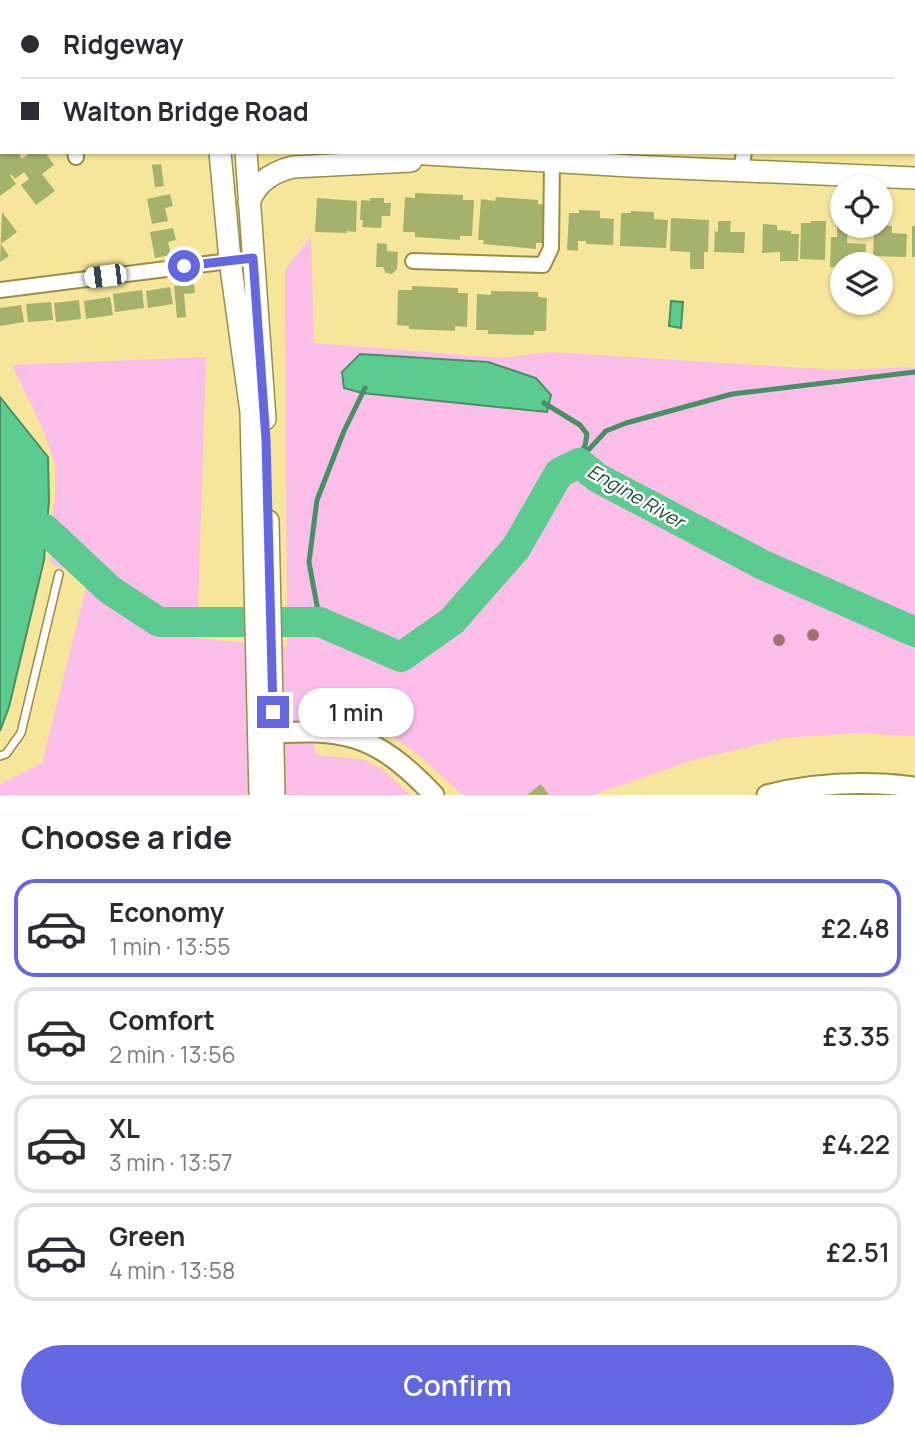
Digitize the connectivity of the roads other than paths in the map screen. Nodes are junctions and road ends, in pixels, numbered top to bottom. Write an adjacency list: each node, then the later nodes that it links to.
1 (220, 154): 10 (main road)
2 (246, 154): 8 (main road)
3 (424, 154): 8 (main road)
4 (442, 154): 5 (main road)
5 (552, 161): 6 (main road); 11 (street)
6 (742, 161): 7 (main road)
7 (915, 178)
8 (249, 202): 9 (main road)
9 (253, 258): 10 (street); 13 (main road)
10 (230, 260): 12 (street); 13 (main road)
11 (413, 261)
12 (0, 290)
13 (259, 440): 15 (main road)
14 (59, 575): 16 (lane)
15 (265, 734): 18 (main road); 19 (main road); 20 (street)
16 (0, 757)
17 (915, 787): 21 (street)
18 (260, 795)
19 (274, 795)
20 (434, 795)
21 (767, 795)

